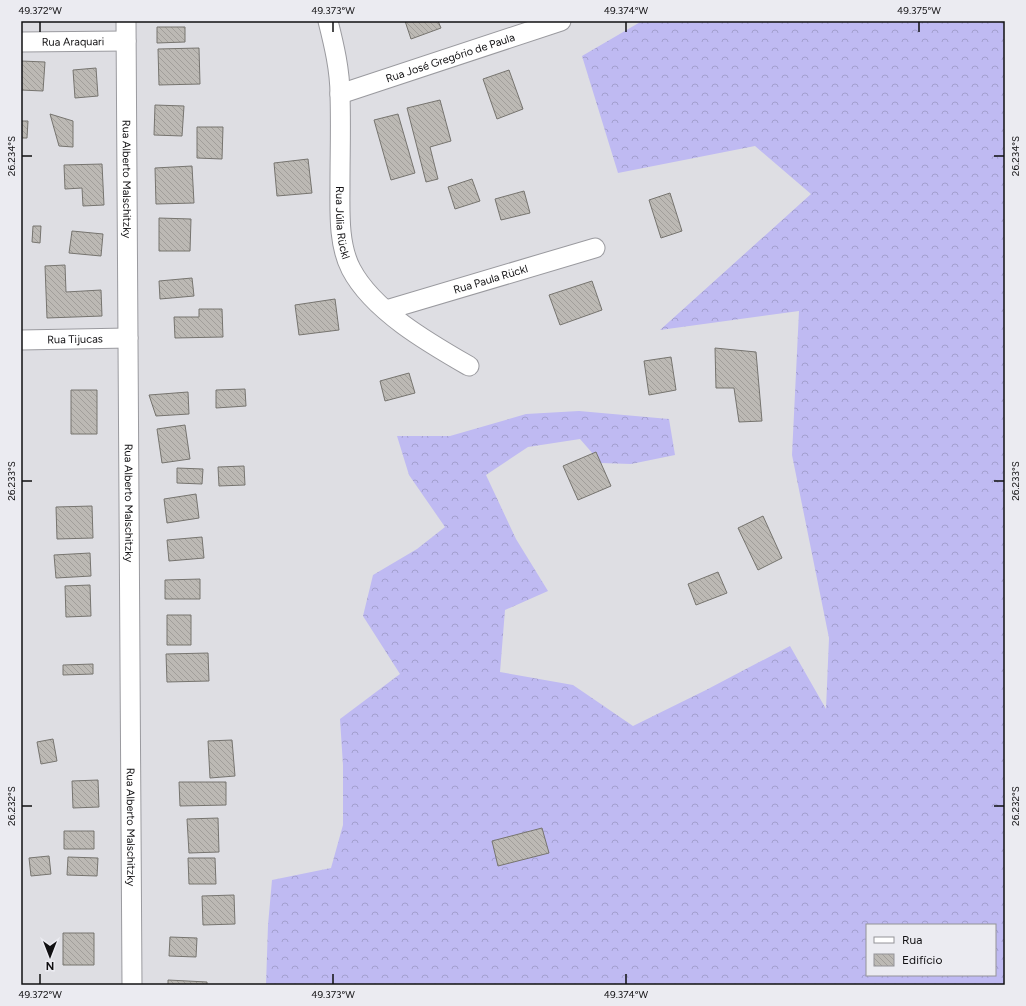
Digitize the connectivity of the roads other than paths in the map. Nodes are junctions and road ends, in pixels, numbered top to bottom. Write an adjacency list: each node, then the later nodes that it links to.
1 (126, 21): 4 (street, Rua Alberto Malschitzky)
2 (328, 21): 6 (street, Rua Júlia Rückl)
3 (561, 21): 6 (street, Rua José Gregório de Paula)
4 (126, 41): 5 (street, Rua Araquari); 9 (street, Rua Alberto Malschitzky)
5 (21, 42)
6 (340, 94): 8 (street, Rua Júlia Rückl)
7 (595, 248): 8 (street, Rua Paula Rückl)
8 (386, 310): 11 (street, Rua Júlia Rückl)
9 (128, 338): 10 (street, Rua Tijucas); 12 (street, Rua Alberto Malschitzky)
10 (21, 340)
11 (469, 366)
12 (132, 985)

